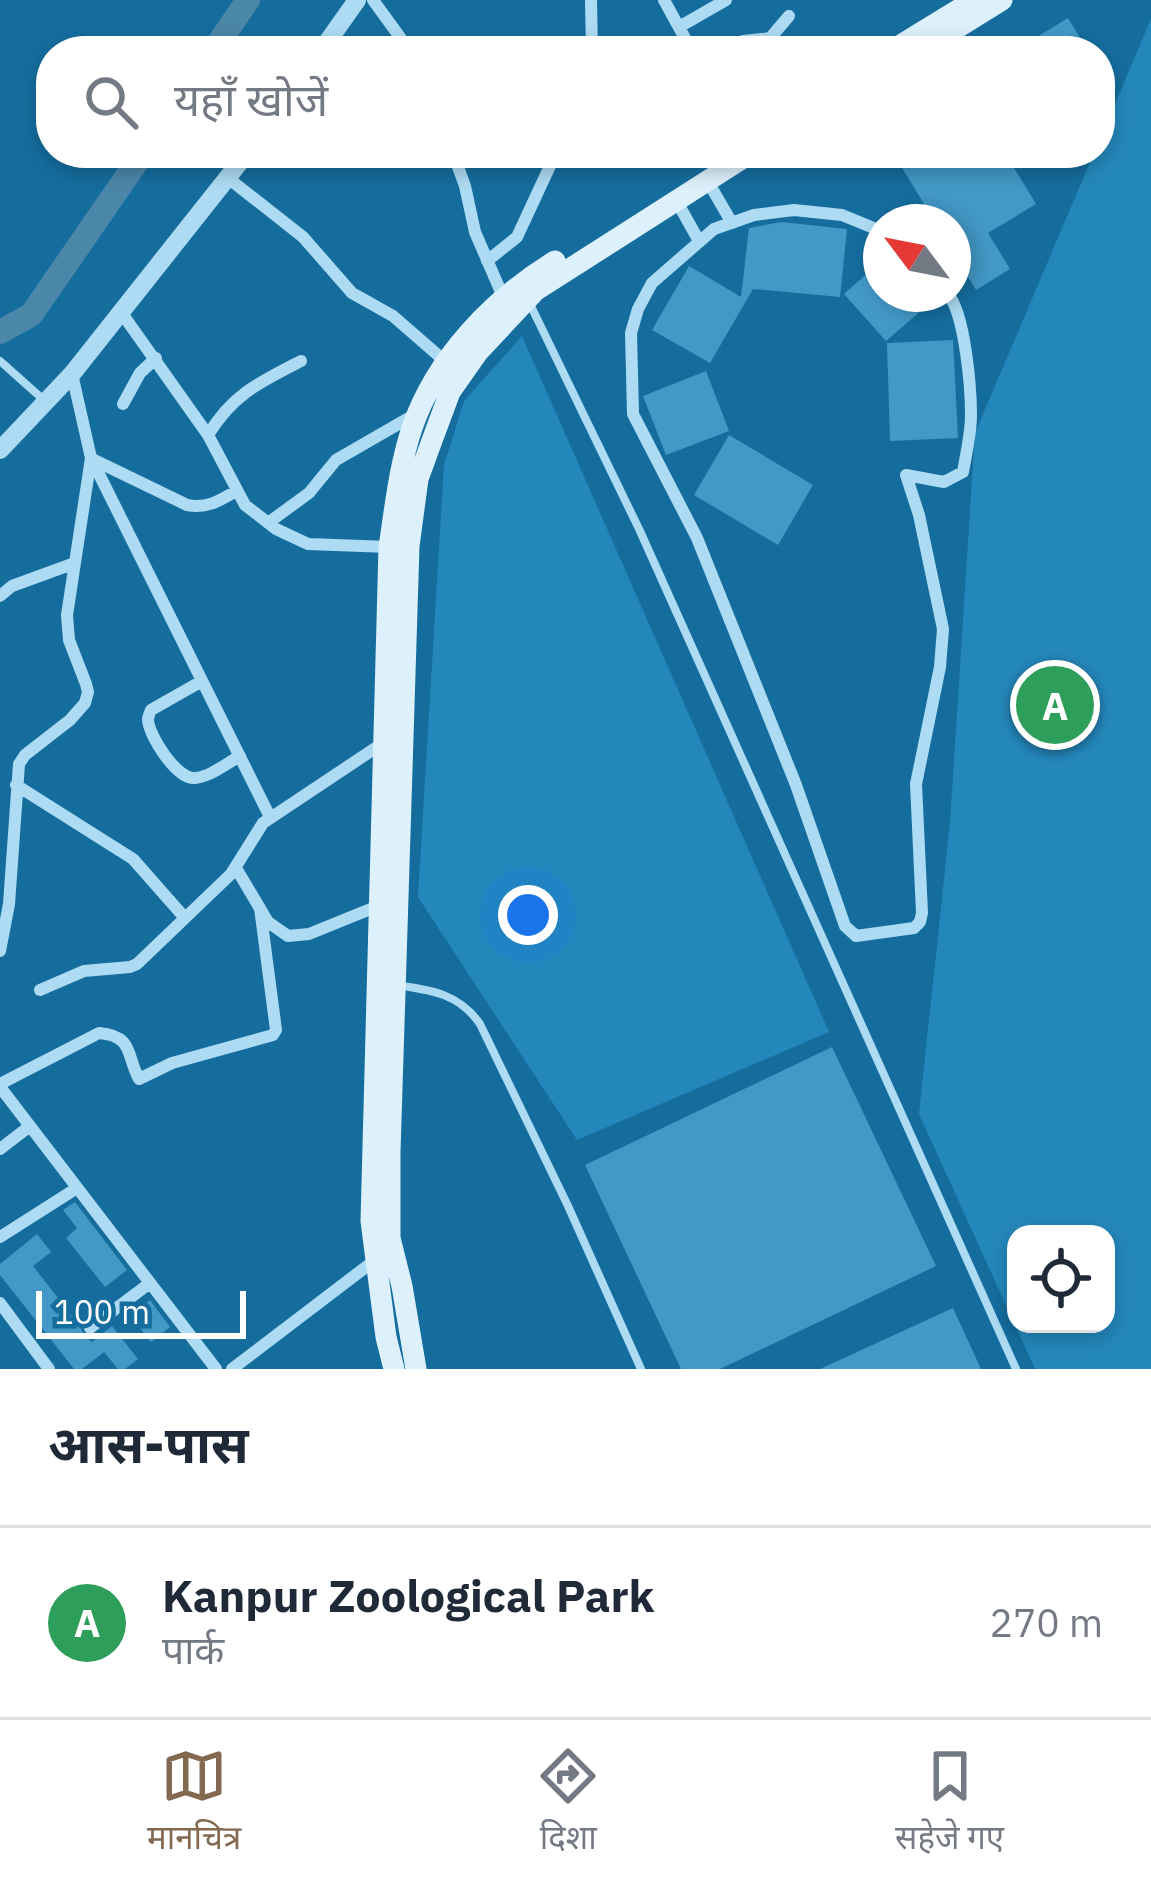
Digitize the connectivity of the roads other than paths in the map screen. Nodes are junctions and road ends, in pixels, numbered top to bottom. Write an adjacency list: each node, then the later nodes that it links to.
1 (357, 0): 10 (street)
2 (373, 0): 11 (street)
3 (591, 0): 12 (street)
4 (664, 0): 9 (street)
5 (726, 0): 9 (street)
6 (1002, 0): 16 (main road)
7 (970, 1): 15 (main road)
8 (789, 16): 14 (street)
9 (679, 27): 13 (street)
10 (332, 36)
11 (399, 36)
12 (592, 36)
13 (684, 36)
14 (773, 36)
15 (915, 36)
16 (944, 36)
17 (236, 168): 22 (street)
18 (458, 168): 28 (street)
19 (549, 168): 28 (street)
20 (704, 168): 29 (main road)
21 (735, 168): 23 (main road)
22 (228, 178): 31 (street); 36 (street)
23 (712, 189): 24 (main road); 25 (street)
24 (681, 209): 27 (street); 30 (main road)
25 (732, 223): 26 (street); 27 (street)
26 (863, 224)
27 (699, 241): 32 (street)
28 (488, 261): 29 (street)
29 (504, 299): 36 (main road)
30 (528, 299): 36 (main road); 77 (lane)
31 (122, 312): 33 (street); 37 (street)
32 (957, 312)
33 (155, 358): 39 (street); 41 (street)
34 (0, 361): 38 (lane)
35 (301, 361): 41 (street)
36 (455, 368): 40 (main road); 60 (main road)
37 (72, 374): 38 (street); 43 (street)
38 (47, 403): 42 (street)
39 (123, 404)
40 (420, 412): 45 (street); 46 (main road)
41 (208, 436): 44 (street)
42 (0, 450)
43 (91, 458): 44 (street); 47 (street); 49 (street)
44 (236, 491): 45 (street)
45 (268, 523): 46 (street)
46 (389, 548): 50 (main road)
47 (75, 563): 48 (street); 53 (street)
48 (0, 596)
49 (202, 681): 51 (street); 51 (street)
50 (383, 743): 54 (street); 56 (main road)
51 (240, 757): 54 (street)
52 (0, 776): 53 (street)
53 (16, 780): 58 (street); 59 (street)
54 (270, 817): 55 (street)
55 (236, 868): 57 (street); 58 (street)
56 (379, 906): 57 (street); 67 (main road)
57 (260, 908): 62 (street)
58 (185, 918): 61 (street)
59 (0, 951)
60 (394, 985): 67 (main road); 76 (lane)
61 (40, 990)
62 (0, 1085): 63 (street)
63 (30, 1126): 64 (street); 65 (street)
64 (0, 1149)
65 (77, 1187): 66 (street); 68 (street)
66 (0, 1237)
67 (383, 1255): 73 (street); 74 (main road); 75 (main road)
68 (150, 1283): 70 (street); 72 (street)
69 (0, 1304): 71 (street)
70 (90, 1328)
71 (50, 1369)
72 (216, 1369)
73 (232, 1369)
74 (394, 1369)
75 (416, 1369)
76 (641, 1369)
77 (1016, 1369)

